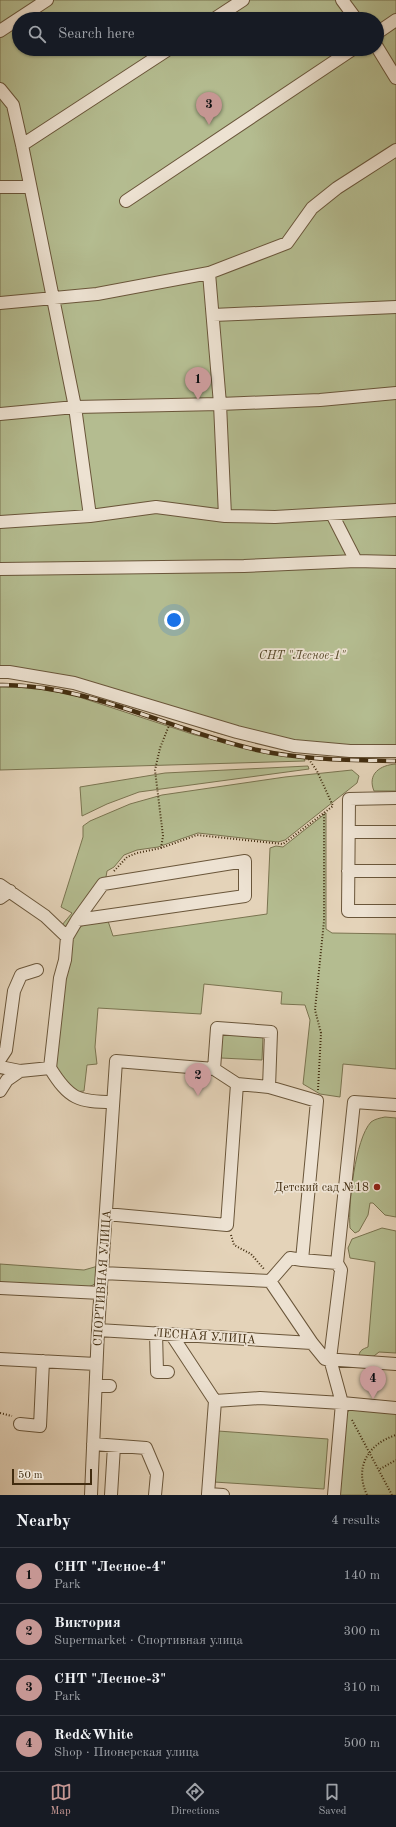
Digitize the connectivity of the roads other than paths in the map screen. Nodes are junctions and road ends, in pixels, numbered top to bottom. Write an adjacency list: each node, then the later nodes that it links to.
1 (46, 0): 4 (street)
2 (243, 0): 5 (street)
3 (342, 0): 6 (street)
4 (28, 12)
5 (225, 12)
6 (351, 12)
7 (396, 20): 9 (street)
8 (12, 23): 10 (street)
9 (384, 28)
10 (0, 31)
11 (158, 56): 16 (street)
12 (343, 56): 20 (street)
13 (383, 56): 14 (street)
14 (396, 78)
15 (0, 90): 16 (street)
16 (22, 145): 19 (street)
17 (396, 150): 21 (street)
18 (0, 187): 19 (street)
19 (30, 187): 22 (street)
20 (126, 201)
21 (209, 273): 22 (street); 25 (street)
22 (53, 299): 23 (street); 28 (street)
23 (0, 303)
24 (396, 307): 25 (street)
25 (213, 315): 27 (street)
26 (396, 393): 27 (street)
27 (220, 404): 28 (street); 33 (street)
28 (75, 407): 29 (street); 32 (street)
29 (0, 414)
30 (396, 510): 31 (street)
31 (332, 514): 33 (street); 35 (street)
32 (90, 516): 33 (street); 34 (street)
33 (225, 516)
34 (0, 522)
35 (356, 561): 36 (street); 37 (street)
36 (396, 562)
37 (0, 569)
38 (0, 672): 39 (street)
39 (396, 751)
40 (396, 798): 41 (street)
41 (349, 832): 42 (street); 43 (street)
42 (396, 832)
43 (348, 871): 44 (street); 47 (street)
44 (396, 871)
45 (5, 888): 46 (street); 49 (street)
46 (0, 898)
47 (396, 911)
48 (77, 920): 48 (street); 49 (street)
49 (67, 938): 53 (street)
50 (36, 970): 51 (street)
51 (0, 1059)
52 (0, 1066): 55 (street)
53 (50, 1068): 55 (street); 59 (street)
54 (214, 1069): 56 (street); 57 (street); 59 (street, СПОРТИВНАЯ УЛИЦА)
55 (20, 1071): 58 (street)
56 (237, 1084): 57 (street); 61 (street)
57 (269, 1087): 62 (street)
58 (0, 1091)
59 (113, 1102): 61 (street, СПОРТИВНАЯ УЛИЦА)
60 (396, 1105): 63 (street)
61 (106, 1214): 64 (street, СПОРТИВНАЯ УЛИЦА)
62 (302, 1260): 63 (street); 65 (street)
63 (337, 1263): 73 (street)
64 (102, 1273): 65 (street); 67 (street, СПОРТИВНАЯ УЛИЦА)
65 (270, 1281): 71 (street)
66 (0, 1288): 67 (street)
67 (101, 1293): 68 (street, СПОРТИВНАЯ УЛИЦА)
68 (98, 1330): 69 (street, ЛЕСНАЯ УЛИЦА); 75 (street, СПОРТИВНАЯ УЛИЦА)
69 (156, 1333): 70 (street, ЛЕСНАЯ УЛИЦА); 77 (street)
70 (171, 1334): 71 (street, ЛЕСНАЯ УЛИЦА); 80 (street)
71 (312, 1343): 73 (street)
72 (0, 1359): 74 (street)
73 (330, 1359): 76 (street); 81 (street)
74 (43, 1361): 75 (street); 83 (street)
75 (96, 1364): 78 (street, СПОРТИВНАЯ УЛИЦА)
76 (396, 1364)
77 (168, 1372)
78 (96, 1386): 79 (street); 84 (street, СПОРТИВНАЯ УЛИЦА)
79 (110, 1386)
80 (215, 1401): 81 (street); 86 (street)
81 (342, 1403): 82 (street); 91 (street)
82 (396, 1408)
83 (20, 1424)
84 (93, 1444): 85 (street); 87 (street, СПОРТИВНАЯ УЛИЦА)
85 (114, 1446): 88 (street); 89 (street)
86 (206, 1494): 90 (street)
87 (90, 1495)
88 (111, 1495)
89 (155, 1495)
90 (223, 1495)
91 (334, 1495)

